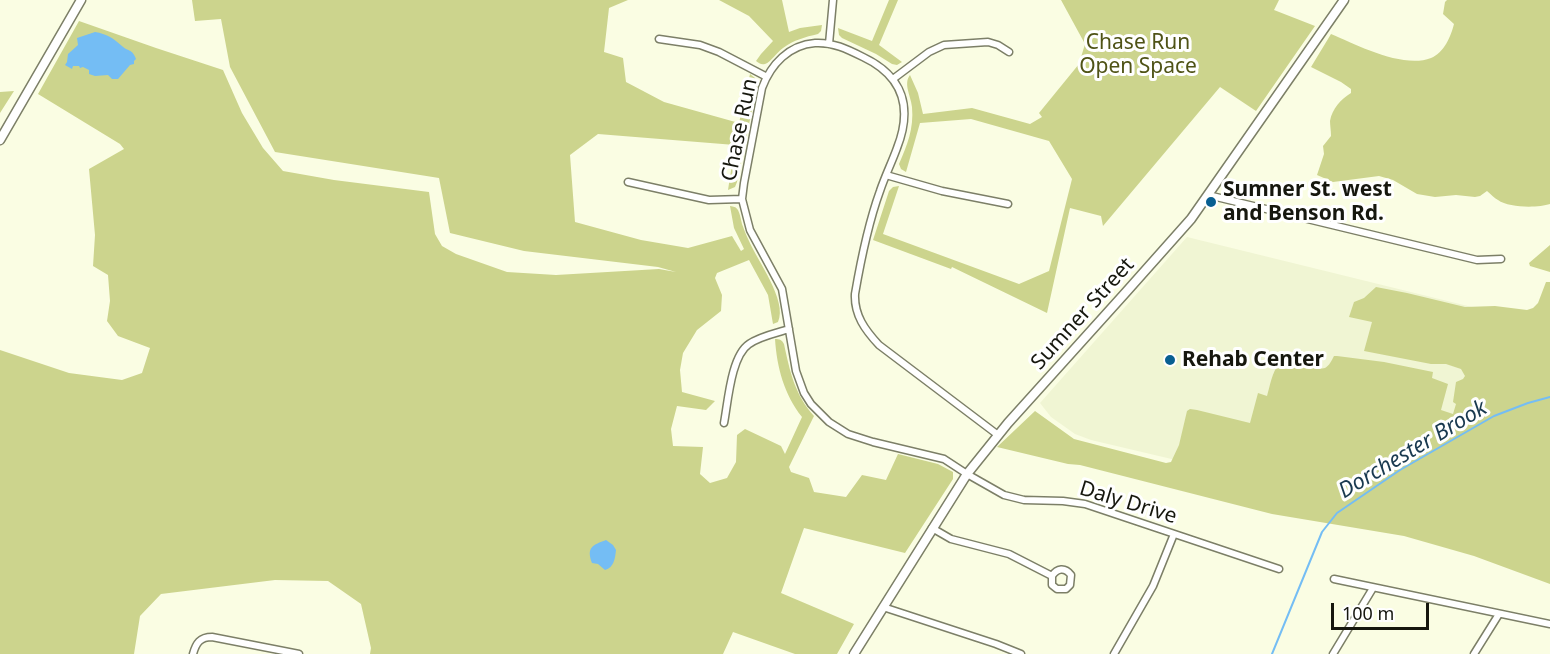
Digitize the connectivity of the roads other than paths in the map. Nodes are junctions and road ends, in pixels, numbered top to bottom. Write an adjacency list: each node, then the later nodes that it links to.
1 (81, 0): 9 (main road)
2 (833, 0): 5 (street)
3 (1344, 0): 12 (main road, Sumner Street)
4 (658, 39): 7 (street)
5 (829, 44): 7 (street, Chase Run); 8 (street, Chase Run)
6 (1009, 52): 8 (street)
7 (767, 77): 13 (street, Chase Run)
8 (893, 79): 10 (street)
9 (0, 140)
10 (886, 175): 14 (street); 18 (street)
11 (628, 182): 13 (street)
12 (1208, 195): 15 (street); 18 (main road, Sumner Street)
13 (742, 199): 16 (street, Chase Run)
14 (1008, 204)
15 (1501, 259)
16 (789, 329): 17 (street); 19 (street, Chase Run)
17 (724, 423)
18 (998, 435): 19 (main road, Sumner Street)
19 (968, 474): 20 (main road, Sumner Street); 21 (street, Daly Drive)
20 (932, 528): 23 (street); 26 (main road, Sumner Street)
21 (1174, 534): 22 (street, Daly Drive); 33 (street)
22 (1279, 569)
23 (1052, 576)
24 (1334, 579): 25 (street)
25 (1373, 588): 27 (street); 34 (street)
26 (883, 607): 31 (main road, Sumner Street); 32 (street)
27 (1499, 614): 28 (street); 35 (street)
28 (1550, 624)
29 (193, 654): 30 (street)
30 (299, 654)
31 (854, 654)
32 (1021, 654)
33 (1114, 654)
34 (1333, 654)
35 (1474, 654)

